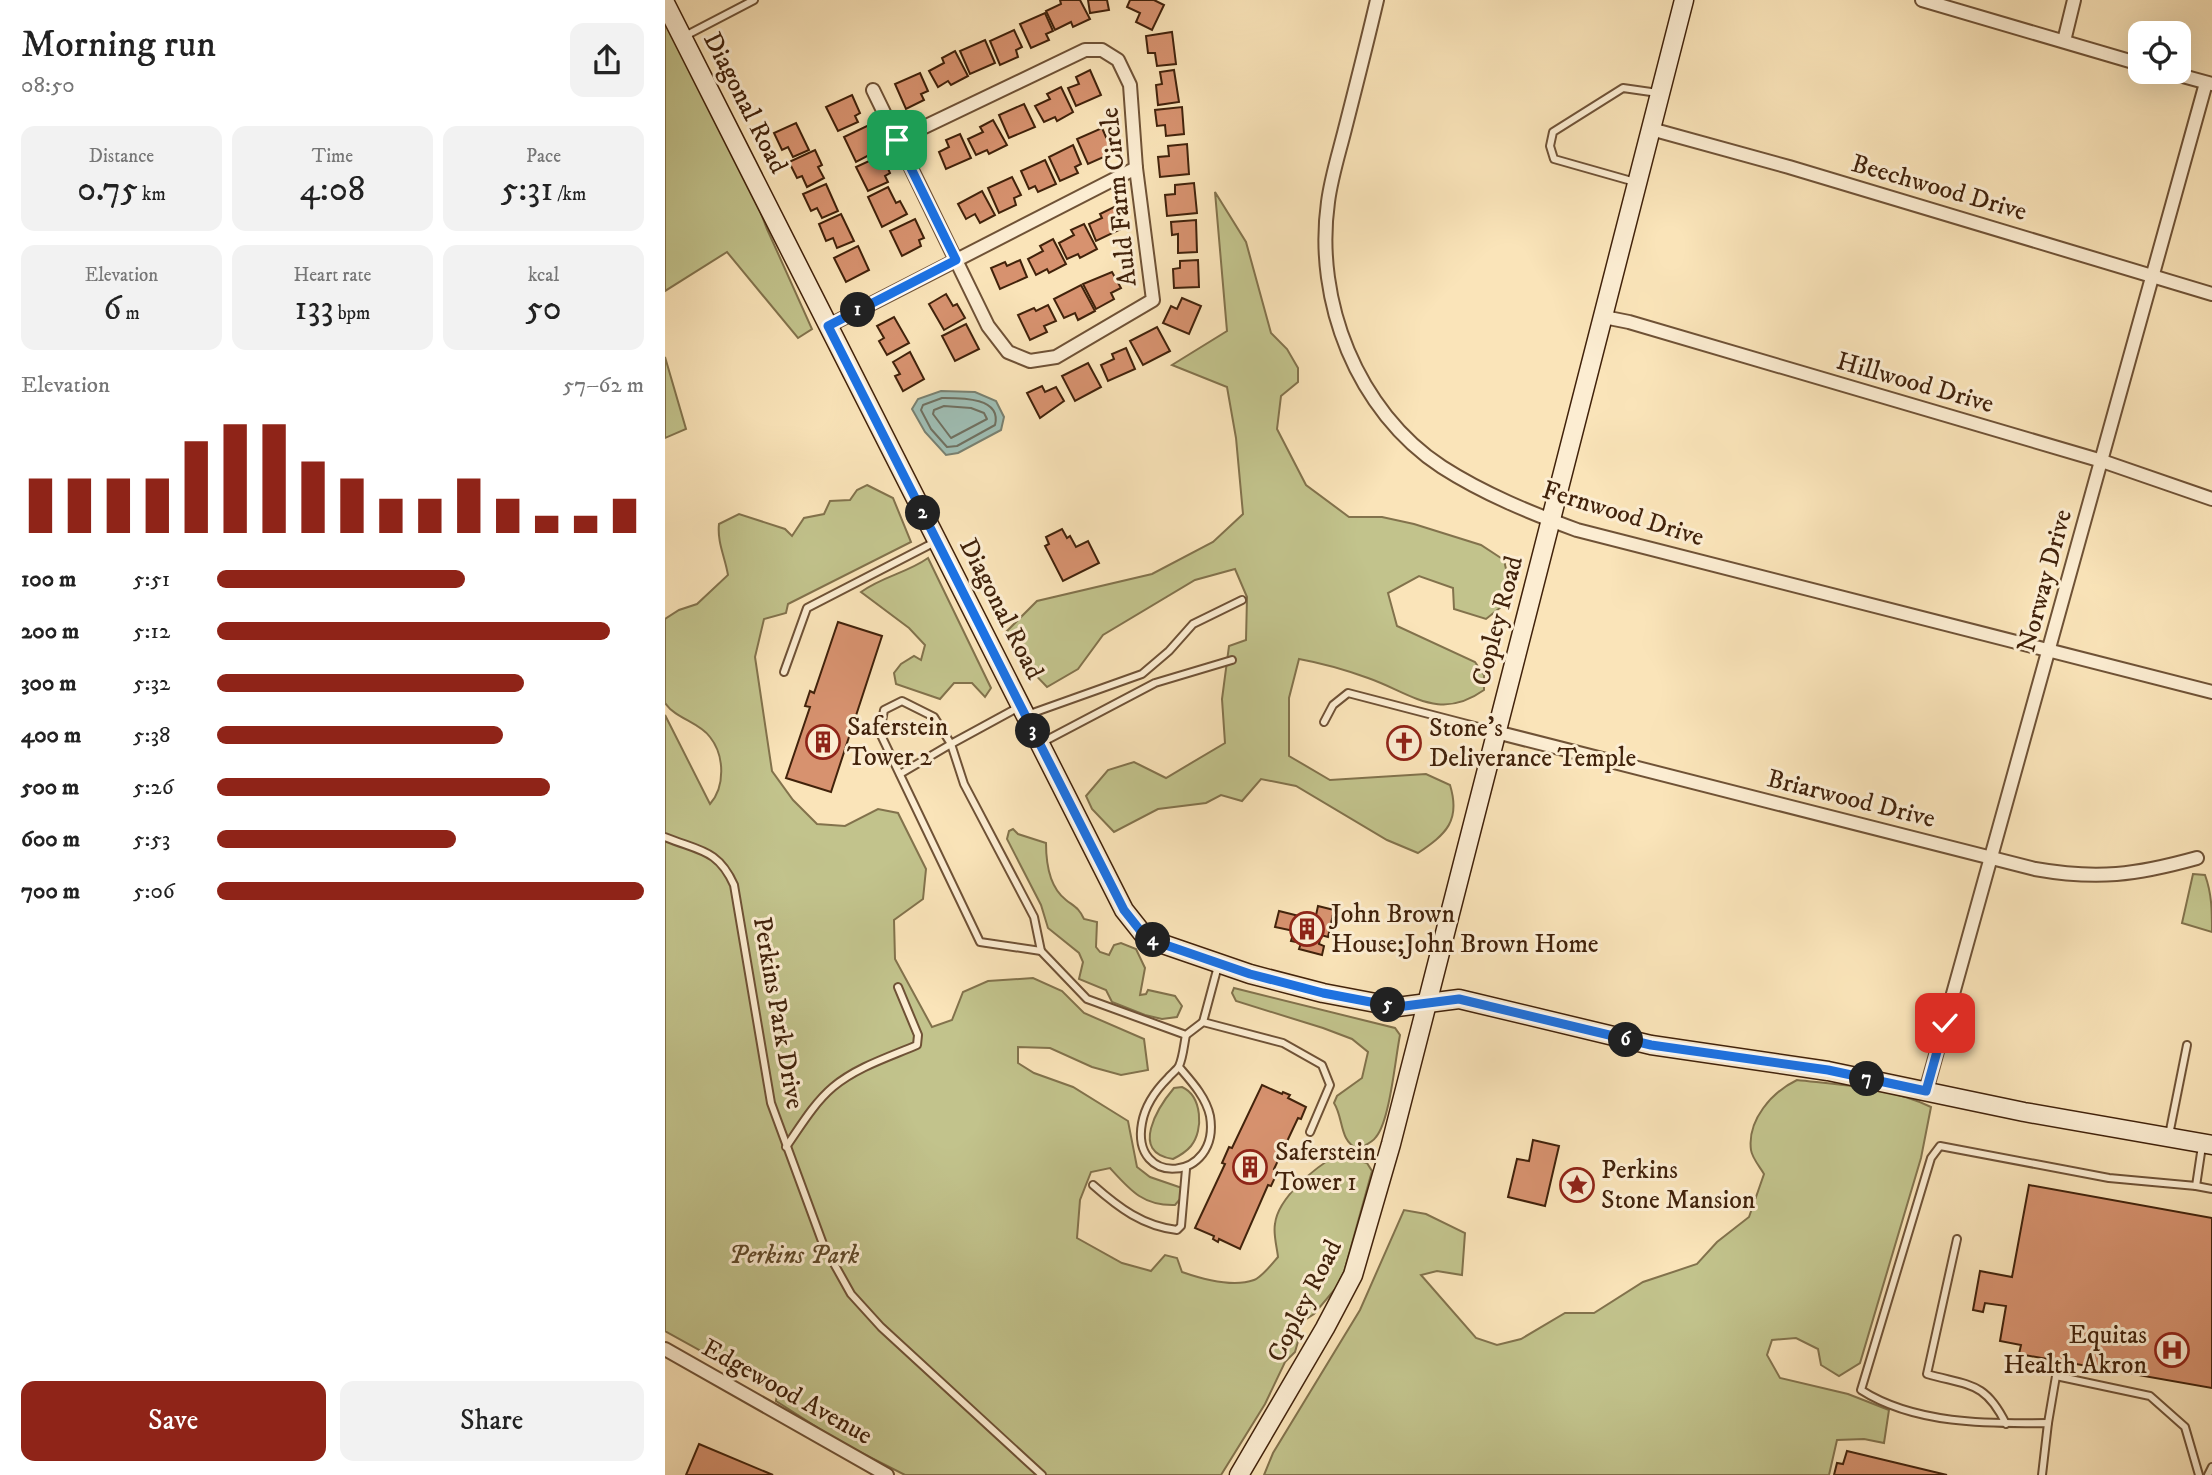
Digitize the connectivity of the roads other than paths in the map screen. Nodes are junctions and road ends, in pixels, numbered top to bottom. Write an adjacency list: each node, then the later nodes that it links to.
1 (754, 0): 7 (lane)
2 (1377, 0): 25 (street, Fernwood Drive)
3 (1923, 0): 8 (street)
4 (2074, 0): 8 (street)
5 (1681, 1): 13 (street, Copley Road)
6 (665, 3): 7 (street, Diagonal Road)
7 (682, 37): 22 (street, Diagonal Road)
8 (2064, 41): 9 (street)
9 (2128, 60)
10 (2191, 79): 11 (street)
11 (2209, 84): 19 (street, Norway Drive)
12 (873, 90): 15 (street, Auld Farm Circle)
13 (1660, 93): 14 (street, Copley Road); 17 (lane)
14 (1651, 129): 17 (street, Copley Road); 19 (street, Beechwood Drive)
15 (897, 140): 16 (street, Auld Farm Circle); 18 (street, Auld Farm Circle)
16 (1136, 168): 18 (street); 18 (street, Auld Farm Circle)
17 (1638, 182): 21 (street, Copley Road)
18 (956, 260): 22 (street)
19 (2154, 275): 20 (street, Beechwood Drive); 23 (street, Norway Drive)
20 (2212, 294)
21 (1604, 317): 23 (street, Hillwood Drive); 25 (street, Copley Road)
22 (828, 326): 26 (street, Diagonal Road)
23 (2102, 461): 24 (street, Hillwood Drive); 28 (street, Norway Drive)
24 (2212, 499)
25 (1552, 521): 28 (street, Fernwood Drive); 34 (street, Copley Road)
26 (937, 541): 30 (lane); 32 (street, Diagonal Road)
27 (1242, 600): 32 (lane)
28 (2050, 651): 31 (street, Fernwood Drive); 39 (street, Norway Drive)
29 (1232, 660): 36 (lane)
30 (784, 672)
31 (2212, 692)
32 (1023, 711): 35 (lane); 36 (street, Diagonal Road)
33 (1324, 722): 34 (lane)
34 (1496, 732): 39 (street, Briarwood Drive); 44 (street, Copley Road)
35 (951, 744): 37 (lane); 37 (lane); 41 (lane)
36 (1039, 744): 42 (street, Diagonal Road)
37 (899, 774): 41 (lane)
38 (665, 836): 53 (lane, Perkins Park Drive)
39 (1989, 858): 40 (street, Briarwood Drive); 49 (street, Norway Drive)
40 (2197, 858)
41 (1041, 951): 46 (lane)
42 (1219, 964): 44 (street, Diagonal Road); 45 (lane)
43 (898, 987): 53 (lane)
44 (1427, 1004): 49 (street, Diagonal Road); 65 (street, Copley Road)
45 (1203, 1022): 46 (lane); 50 (lane)
46 (1186, 1035): 48 (lane)
47 (2187, 1045): 51 (lane)
48 (1179, 1067): 54 (lane); 54 (lane)
49 (1926, 1091): 51 (street, Diagonal Road)
50 (1310, 1132)
51 (2168, 1138): 52 (street, Diagonal Road)
52 (2207, 1145): 56 (lane)
53 (786, 1147): 64 (lane, Perkins Park Drive)
54 (1185, 1169): 55 (lane)
55 (1093, 1185)
56 (2196, 1185): 57 (lane); 61 (lane)
57 (2212, 1189)
58 (1957, 1239): 61 (lane)
59 (665, 1349): 63 (street, Edgewood Avenue)
60 (2048, 1423): 61 (lane); 66 (lane); 67 (lane)
61 (2006, 1424)
62 (2212, 1467): 68 (lane)
63 (887, 1475)
64 (1042, 1475)
65 (1239, 1475)
66 (2042, 1475)
67 (2199, 1475)
68 (2208, 1475)

